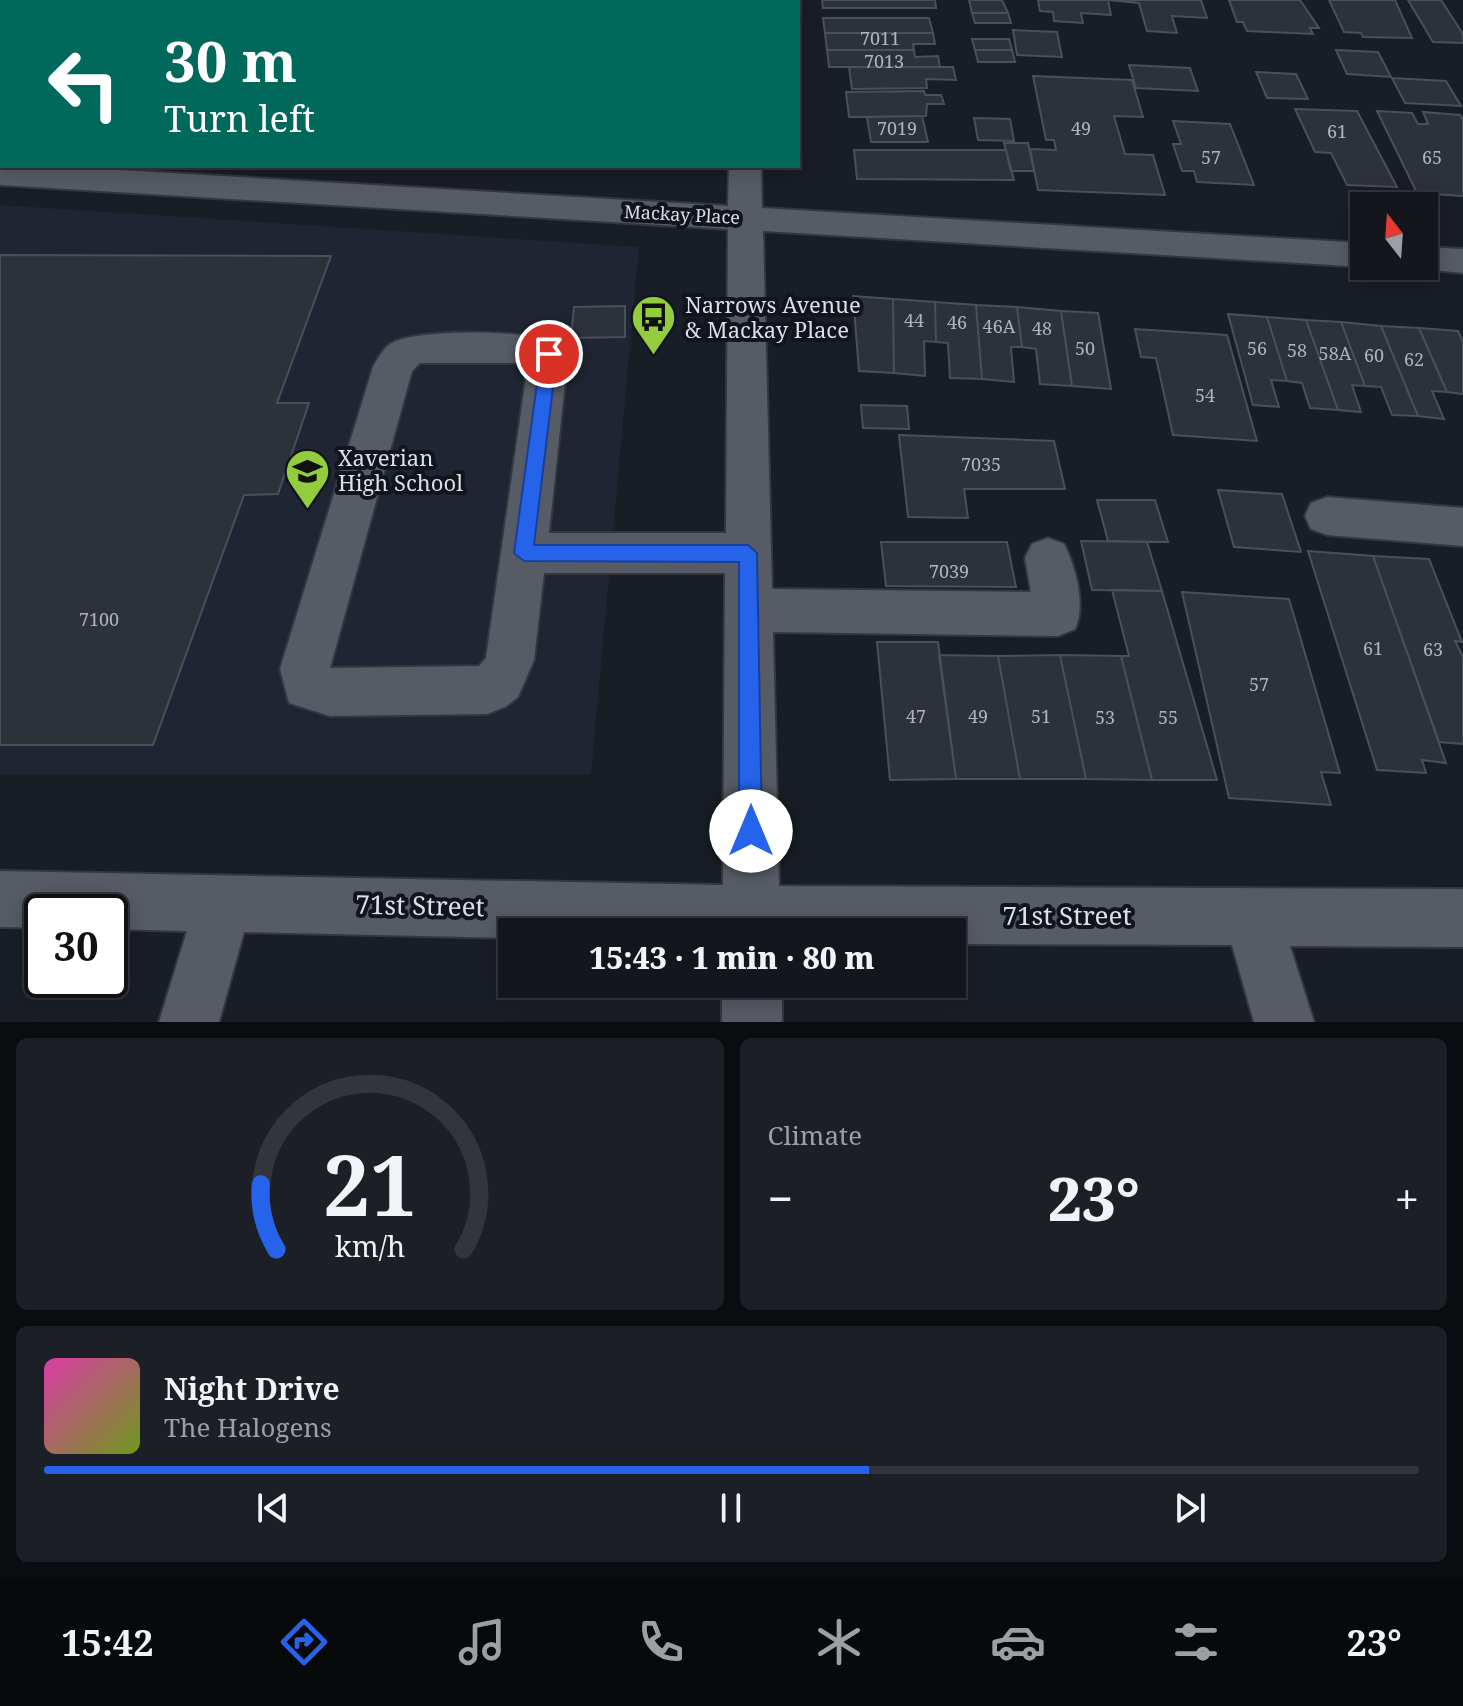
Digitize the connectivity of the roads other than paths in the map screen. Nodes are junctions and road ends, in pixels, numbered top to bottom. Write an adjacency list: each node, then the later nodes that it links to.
1 (745, 168): 3 (street)
2 (0, 174): 3 (street, Mackay Place)
3 (745, 219): 4 (street, Mackay Place); 10 (street)
4 (1350, 254)
5 (1438, 260): 6 (street)
6 (1463, 261)
7 (1327, 516): 8 (street)
8 (1463, 527)
9 (524, 553): 9 (street); 10 (street)
10 (748, 553): 12 (street)
11 (1048, 558): 12 (street)
12 (749, 610): 17 (street)
13 (0, 899): 14 (street, 71st Street)
14 (224, 902): 16 (street, 71st Street); 21 (street)
15 (1252, 917): 18 (street, 71st Street); 19 (street, 71st Street); 23 (street)
16 (626, 918)
17 (751, 918)
18 (1463, 918)
19 (966, 920)
20 (752, 998): 22 (street)
21 (189, 1022)
22 (752, 1022)
23 (1284, 1022)

